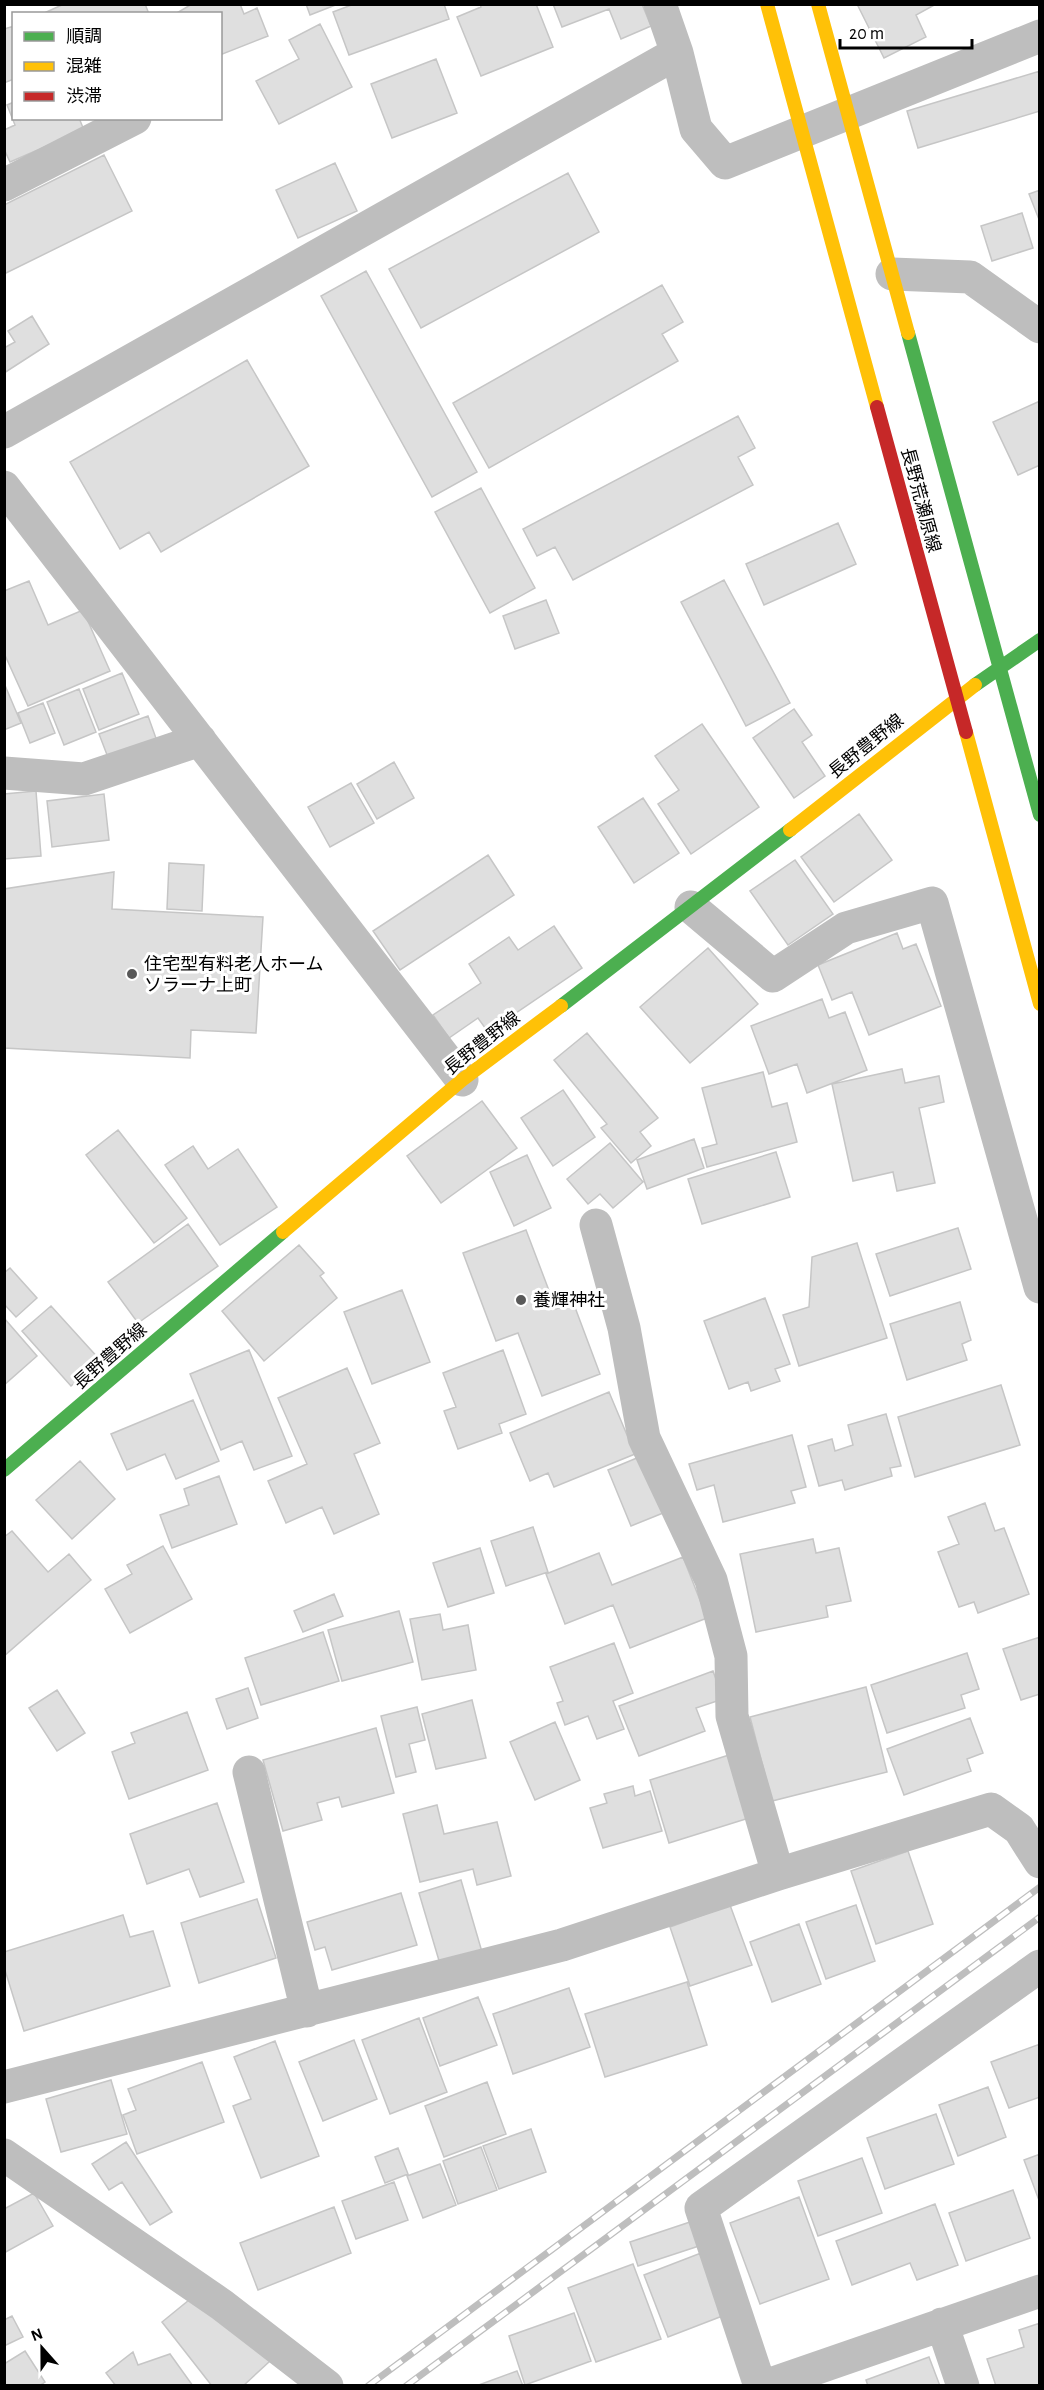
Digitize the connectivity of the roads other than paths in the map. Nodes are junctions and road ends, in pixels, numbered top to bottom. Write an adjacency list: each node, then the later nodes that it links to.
1 (660, 4): 5 (street)
2 (767, 4): 8 (main road, 長野荒瀬原線)
3 (818, 4): 6 (main road, 長野荒瀬原線)
4 (1040, 36): 6 (street)
5 (677, 53): 8 (street); 12 (street)
6 (847, 112): 8 (street); 10 (main road, 長野荒瀬原線)
7 (131, 120): 9 (street)
8 (802, 131): 16 (main road, 長野荒瀬原線)
9 (4, 185)
10 (892, 274): 11 (street); 15 (main road, 長野荒瀬原線)
11 (1040, 327)
12 (4, 432)
13 (4, 487): 17 (street)
14 (1040, 640): 15 (main road, 長野豊野線)
15 (1000, 667): 16 (main road, 長野豊野線); 19 (main road, 長野荒瀬原線)
16 (957, 697): 20 (main road, 長野豊野線); 21 (main road, 長野荒瀬原線)
17 (200, 740): 18 (street); 22 (street)
18 (4, 773)
19 (1040, 815)
20 (691, 907): 22 (main road, 長野豊野線); 24 (street)
21 (1040, 1004)
22 (462, 1080): 25 (main road, 長野豊野線)
23 (596, 1225): 28 (street)
24 (1040, 1287)
25 (4, 1470)
26 (249, 1772): 30 (street)
27 (1040, 1862): 28 (street)
28 (778, 1874): 30 (street)
29 (1040, 1966): 36 (street)
30 (307, 2010): 31 (street)
31 (4, 2087)
32 (4, 2156): 35 (street)
33 (1040, 2290): 34 (street)
34 (942, 2324): 37 (street); 38 (street)
35 (327, 2385)
36 (760, 2385)
37 (765, 2385)
38 (963, 2385)

